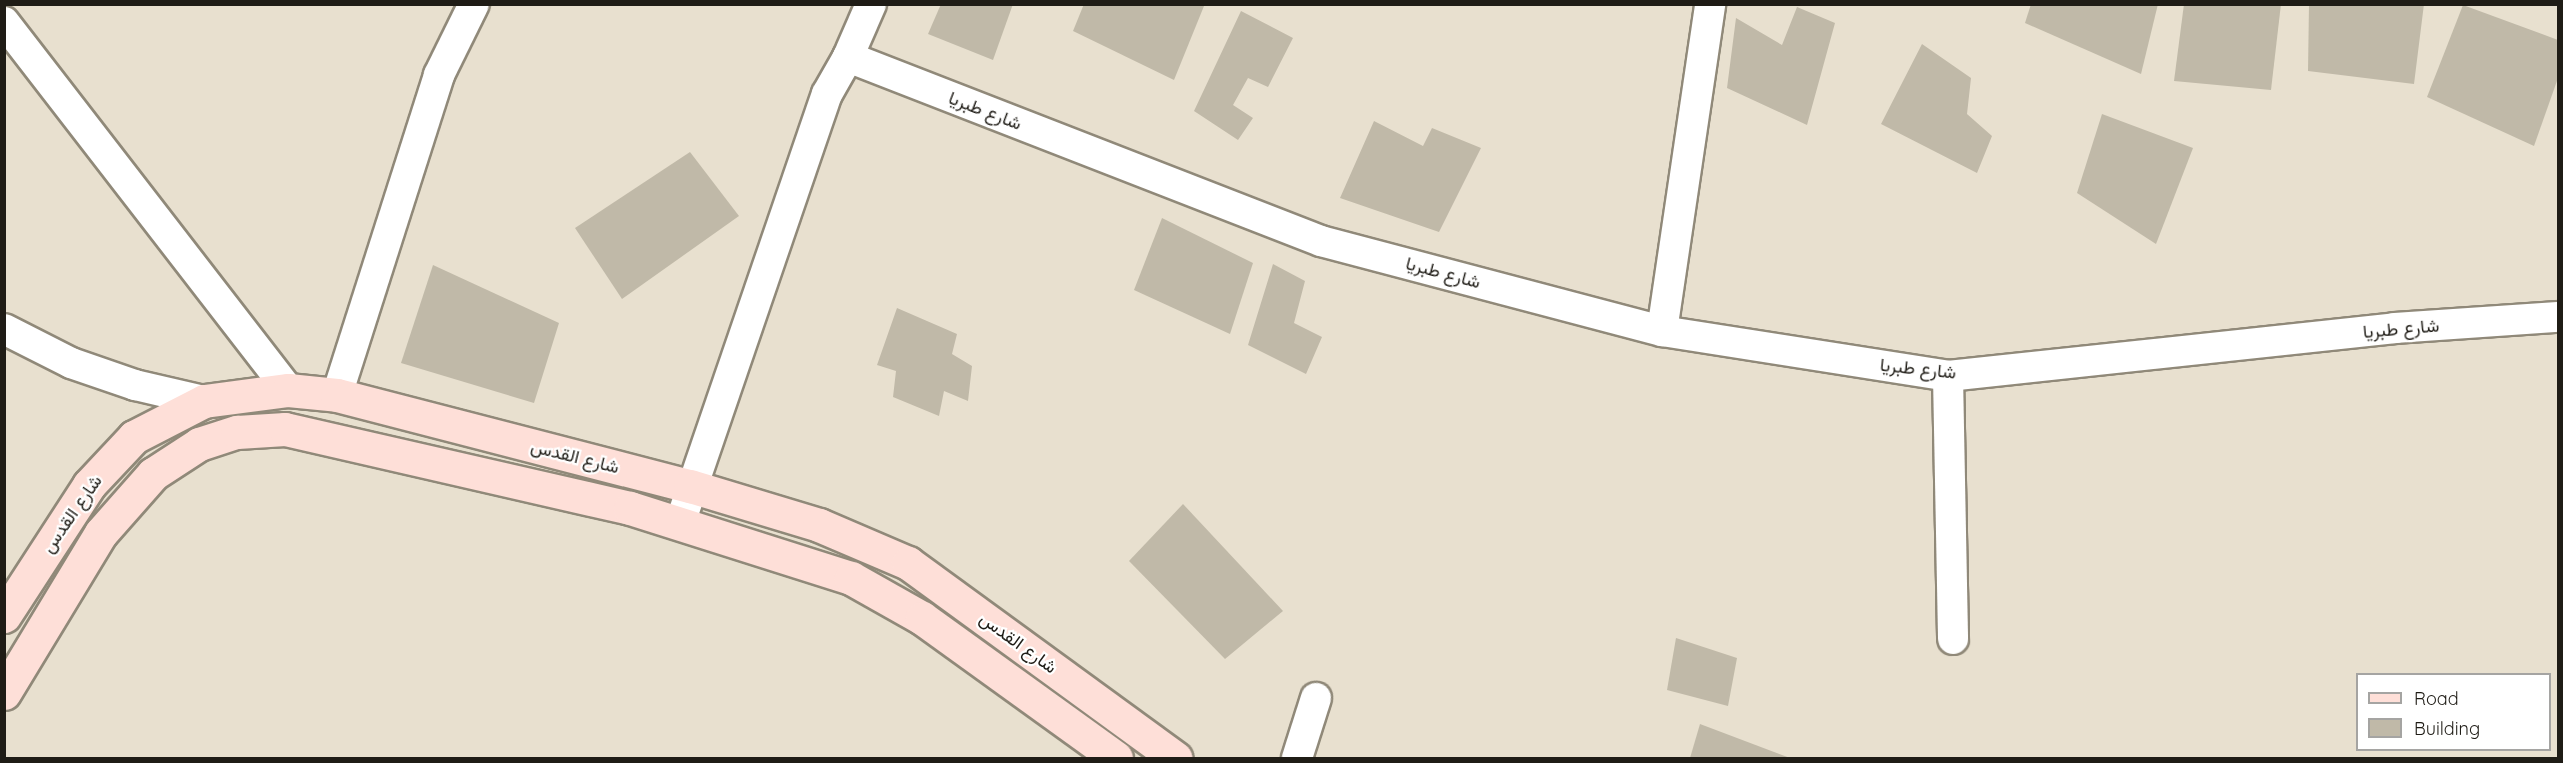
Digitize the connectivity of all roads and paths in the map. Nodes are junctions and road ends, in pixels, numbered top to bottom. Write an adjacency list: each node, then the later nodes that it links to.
1 (474, 4): 11 (street)
2 (871, 4): 5 (street)
3 (1710, 4): 8 (street)
4 (4, 22): 10 (street)
5 (848, 57): 8 (street, شارع طبريا); 13 (street)
6 (2559, 317): 9 (street, شارع طبريا)
7 (4, 329): 12 (street)
8 (1662, 331): 9 (street, شارع طبريا)
9 (1948, 376): 16 (street)
10 (288, 390): 11 (main road, شارع القدس); 12 (main road, شارع القدس)
11 (336, 395): 13 (main road, شارع القدس)
12 (204, 401): 15 (main road, شارع القدس)
13 (690, 486): 14 (street); 20 (main road, شارع القدس)
14 (680, 523): 17 (main road, شارع القدس); 19 (main road, شارع القدس)
15 (4, 616)
16 (1953, 639)
17 (4, 693)
18 (1316, 698): 21 (street)
19 (1116, 759)
20 (1175, 759)
21 (1297, 759)

